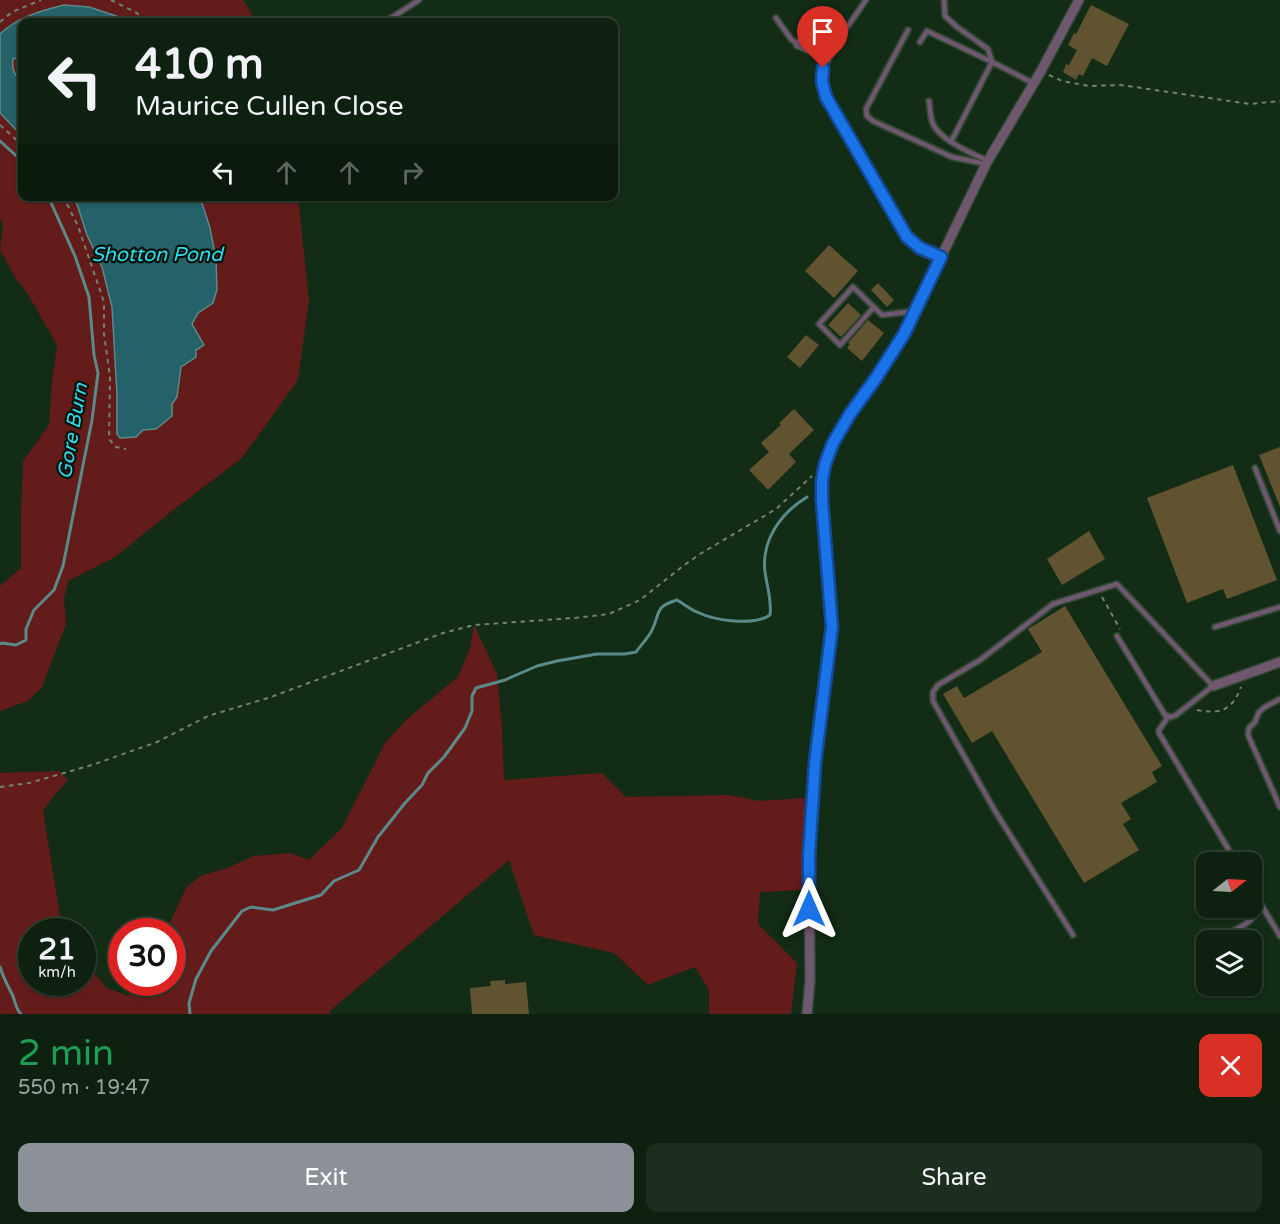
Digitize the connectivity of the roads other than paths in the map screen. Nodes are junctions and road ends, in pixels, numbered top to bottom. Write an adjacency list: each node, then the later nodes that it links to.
1 (419, 0): 5 (lane)
2 (866, 0): 8 (lane)
3 (944, 0): 12 (lane)
4 (1079, 0): 13 (street)
5 (391, 18)
6 (776, 18): 10 (lane)
7 (909, 30): 16 (lane)
8 (843, 31): 11 (street)
9 (920, 42): 12 (lane)
10 (798, 44): 11 (street)
11 (827, 56): 17 (street)
12 (992, 62): 13 (lane); 15 (lane)
13 (1034, 83): 16 (street)
14 (929, 101): 15 (lane)
15 (951, 142): 16 (lane)
16 (987, 163): 17 (street)
17 (941, 257): 19 (street)
18 (874, 307): 18 (lane); 19 (lane)
19 (915, 311): 36 (street)
20 (1256, 468): 21 (lane)
21 (1280, 531)
22 (1280, 607): 23 (lane)
23 (1215, 627)
24 (1117, 636): 28 (lane)
25 (1280, 662): 26 (street)
26 (1214, 687): 28 (lane); 34 (lane)
27 (1280, 699): 29 (lane)
28 (1168, 717): 30 (lane)
29 (1280, 807)
30 (1230, 852)
31 (1262, 906): 35 (lane)
32 (1253, 918): 33 (lane)
33 (1235, 930)
34 (1073, 935)
35 (1280, 936)
36 (807, 1014)

